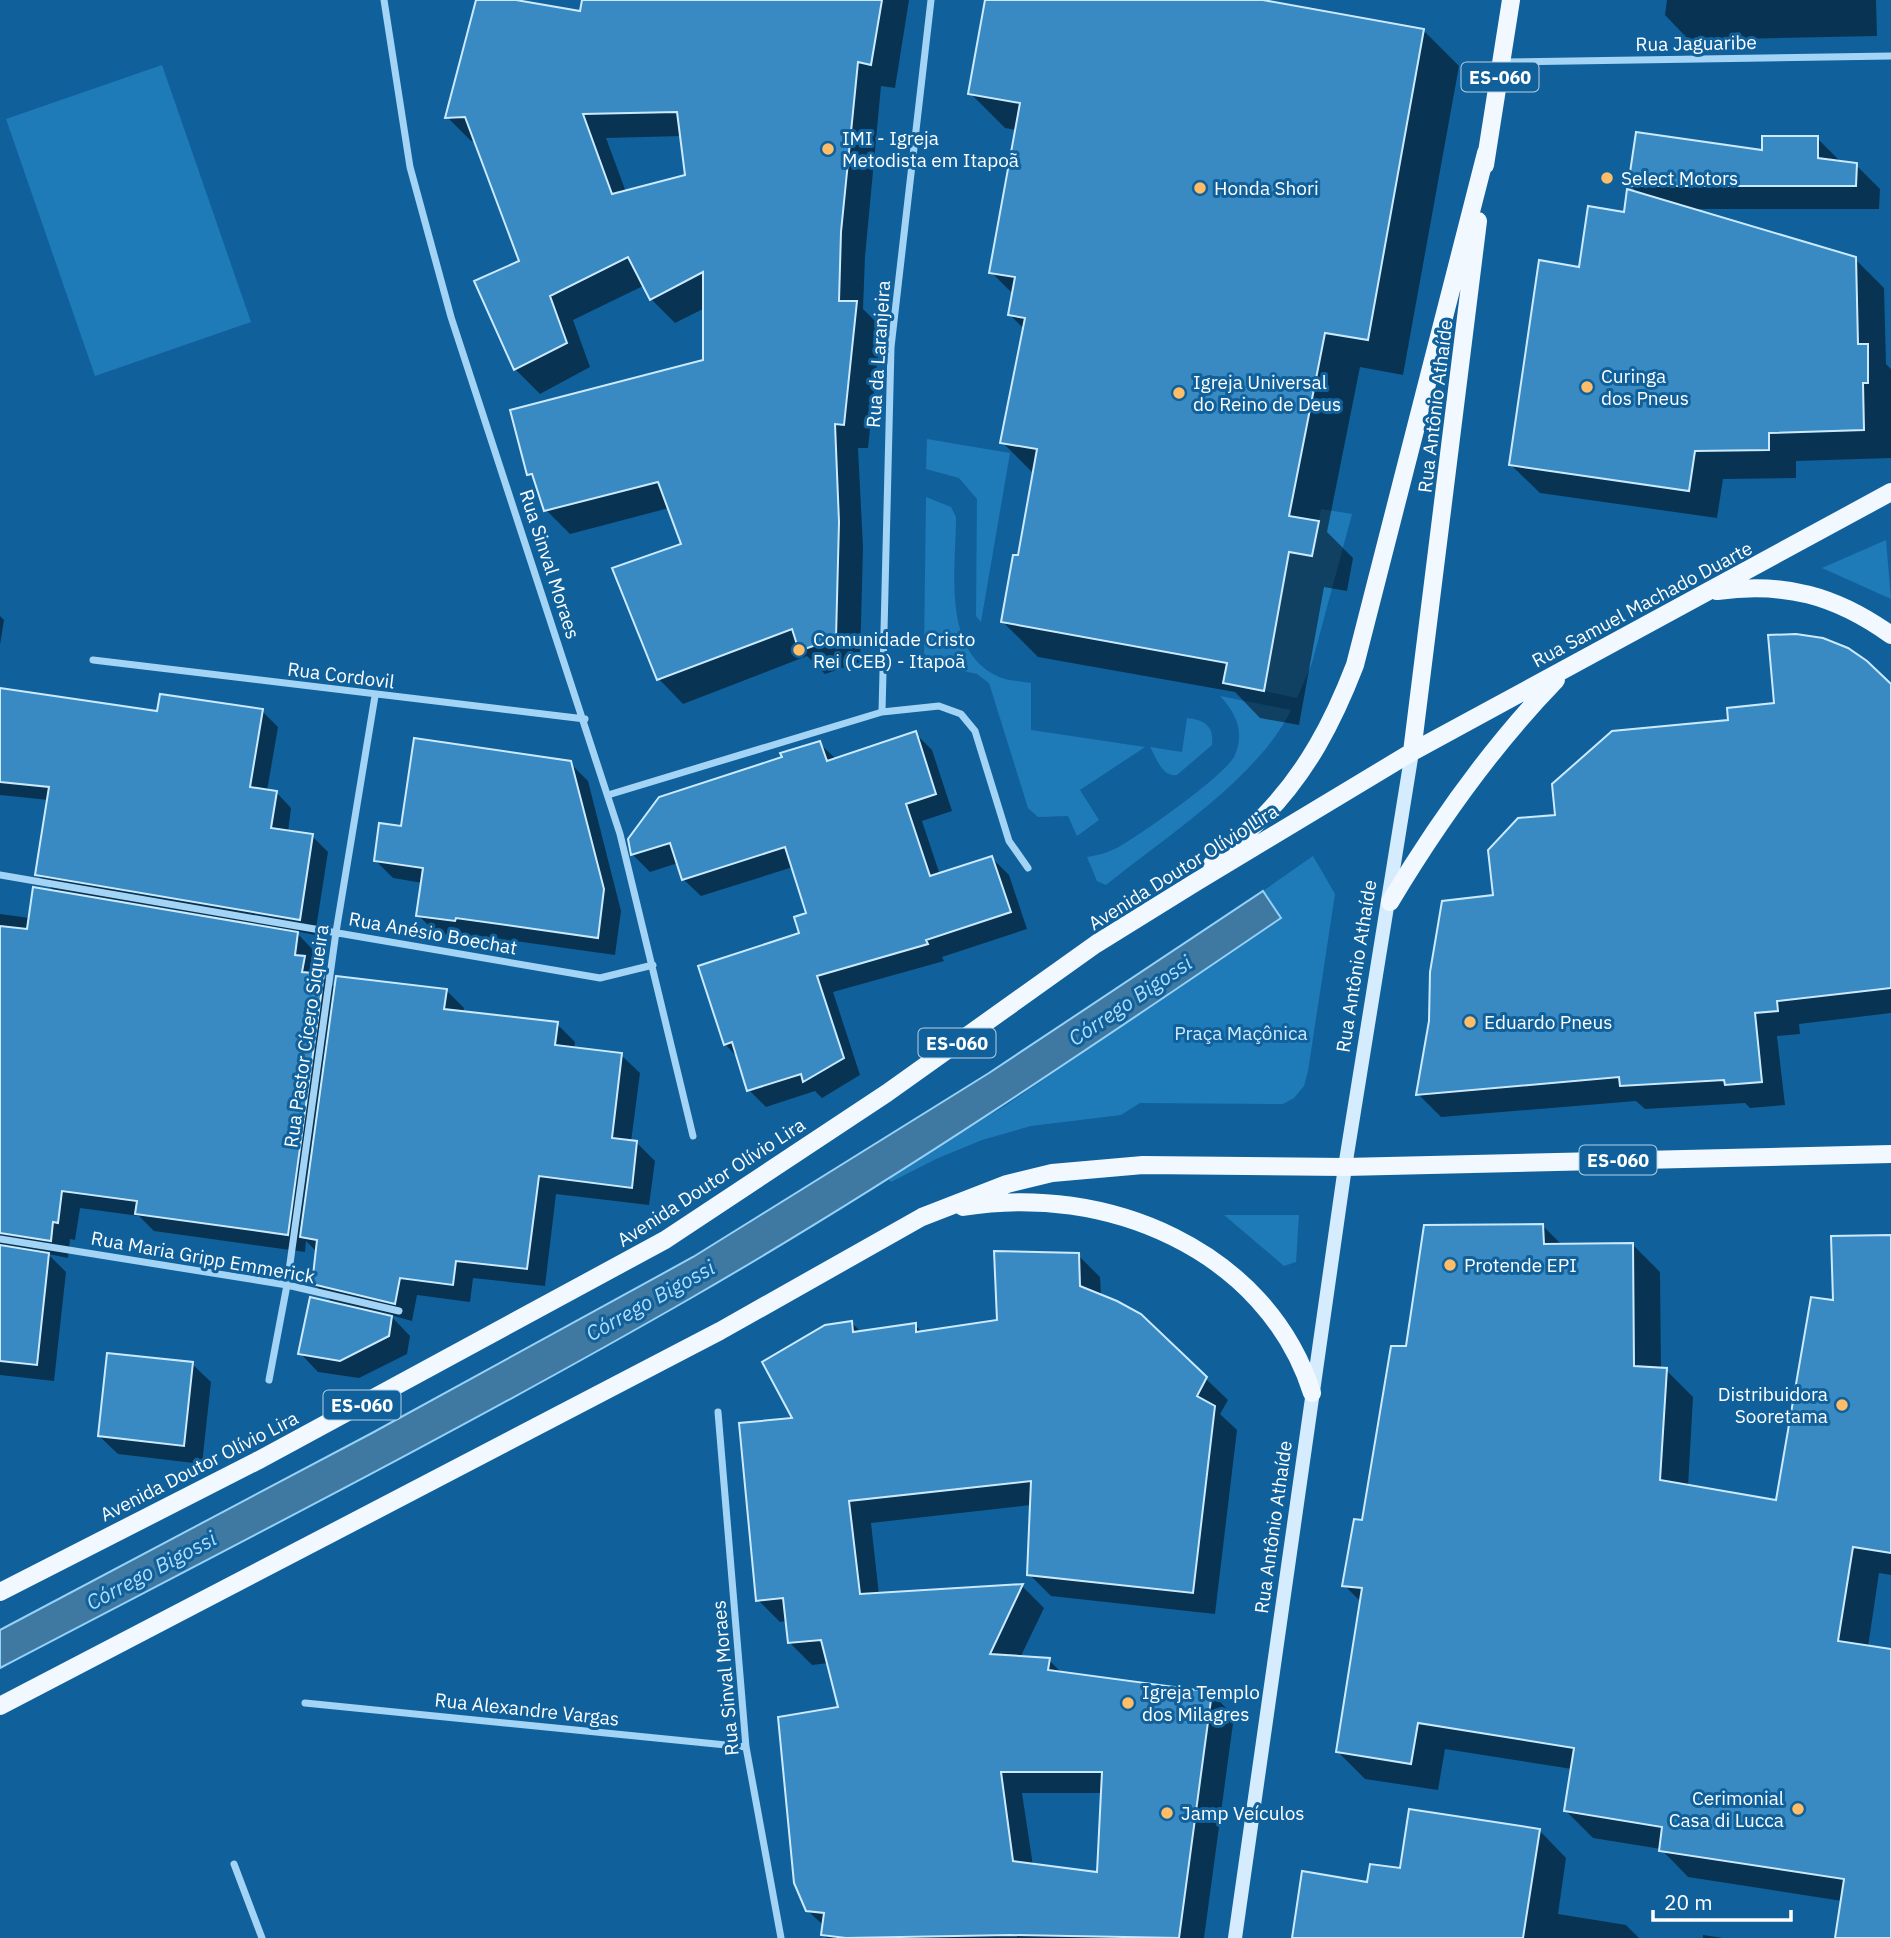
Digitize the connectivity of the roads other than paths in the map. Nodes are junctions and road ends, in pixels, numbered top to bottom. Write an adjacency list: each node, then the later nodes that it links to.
1 (384, 0): 14 (street, Rua Sinval Moraes)
2 (931, 0): 13 (street, Rua da Laranjeira)
3 (1510, 0): 5 (main road, Rua Antônio Athaíde / ES-060)
4 (1891, 56): 5 (street, Rua Jaguaribe)
5 (1502, 62): 6 (main road, Rua Antônio Athaíde / ES-060)
6 (1486, 153): 15 (main road, Rua Antônio Athaíde); 19 (main road)
7 (1891, 492): 8 (main road, Rua Samuel Machado Duarte)
8 (1707, 592): 9 (main road); 11 (main road, Rua Samuel Machado Duarte)
9 (1891, 635)
10 (93, 660): 12 (street, Rua Cordovil)
11 (1568, 667): 15 (main road, Rua Samuel Machado Duarte); 20 (main road)
12 (375, 696): 14 (street, Rua Cordovil); 21 (street, Rua Pastor Cícero Siqueira)
13 (883, 712): 16 (street); 17 (street)
14 (585, 719): 16 (street, Rua Sinval Moraes)
15 (1412, 752): 19 (main road, Avenida Doutor Olívio Lira); 20 (main road, Rua Antônio Athaíde)
16 (608, 795): 22 (street, Rua Sinval Moraes)
17 (1028, 868)
18 (0, 875): 21 (street, Rua Anésio Boechat)
19 (1196, 881): 33 (main road, Avenida Doutor Olívio Lira / ES-060)
20 (1390, 902): 25 (main road, Rua Antônio Athaíde)
21 (336, 932): 22 (street, Rua Anésio Boechat); 28 (street, Rua Pastor Cícero Siqueira)
22 (653, 965): 23 (street, Rua Sinval Moraes)
23 (693, 1136)
24 (1891, 1154): 25 (main road, ES-060)
25 (1345, 1167): 26 (main road, ES-060); 31 (main road, Rua Antônio Athaíde)
26 (922, 1217): 31 (main road); 35 (main road, ES-060)
27 (0, 1239): 28 (street, Rua Maria Gripp Emmerick)
28 (287, 1285): 29 (street, Rua Maria Gripp Emmerick); 30 (street, Rua Pastor Cícero Siqueira)
29 (400, 1311)
30 (269, 1380)
31 (1312, 1393): 40 (main road, Rua Antônio Athaíde)
32 (718, 1412): 36 (street, Rua Sinval Moraes)
33 (0, 1592)
34 (305, 1703): 36 (street, Rua Alexandre Vargas)
35 (0, 1706)
36 (746, 1747): 39 (street, Rua Sinval Moraes)
37 (234, 1864): 38 (street)
38 (262, 1938)
39 (781, 1938)
40 (1235, 1938)

